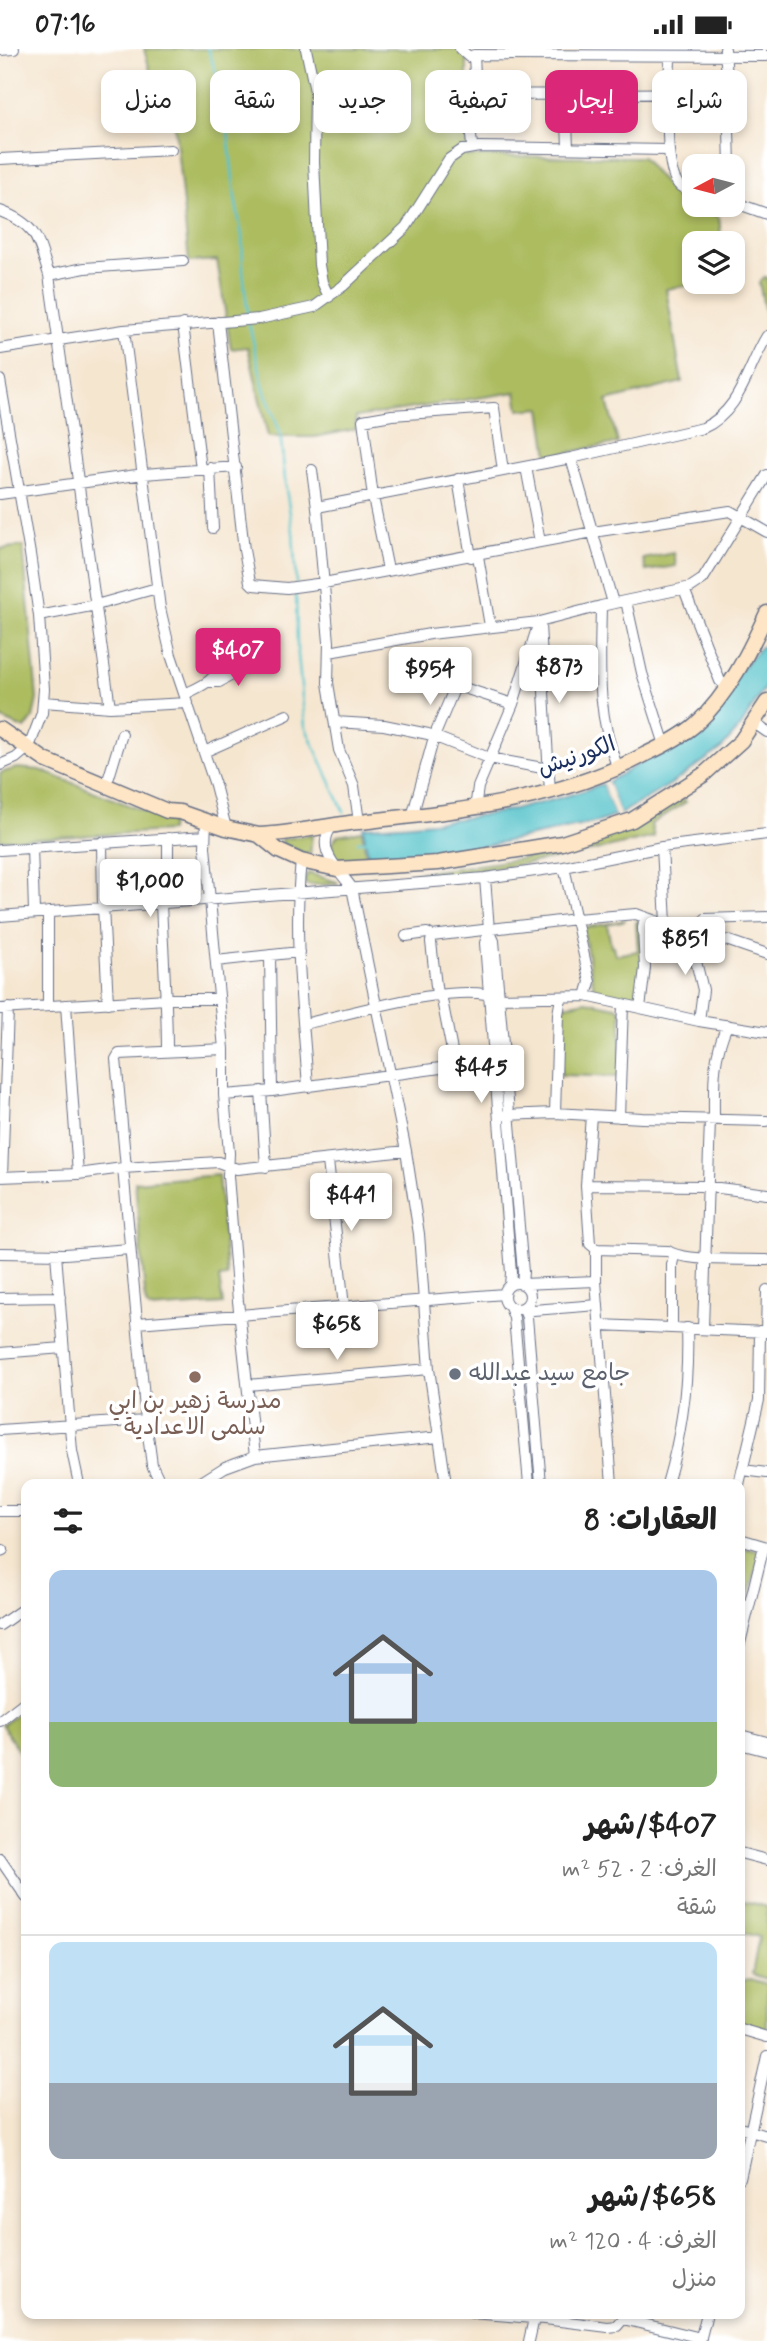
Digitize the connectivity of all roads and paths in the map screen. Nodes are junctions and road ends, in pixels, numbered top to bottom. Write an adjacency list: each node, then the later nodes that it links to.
1 (15, 49): 4 (street)
2 (306, 49): 27 (street)
3 (460, 49): 6 (street)
4 (0, 50)
5 (725, 53): 7 (street); 8 (street)
6 (474, 55): 8 (street); 9 (street)
7 (767, 56)
8 (670, 57): 10 (street)
9 (475, 70)
10 (670, 70)
11 (471, 133): 15 (street)
12 (567, 133): 16 (street)
13 (669, 133): 18 (street)
14 (730, 133): 19 (street)
15 (472, 147): 16 (street); 27 (street)
16 (568, 148): 18 (street)
17 (171, 150): 20 (street)
18 (668, 150): 21 (street)
19 (730, 154)
20 (0, 159)
21 (682, 186)
22 (746, 207): 24 (street)
23 (0, 211): 26 (street)
24 (767, 214)
25 (183, 261): 26 (street)
26 (50, 275): 32 (street)
27 (329, 297): 28 (street)
28 (218, 322): 29 (street); 37 (street)
29 (183, 324): 30 (street); 39 (street)
30 (124, 330): 32 (street); 42 (street)
31 (767, 336): 34 (street)
32 (60, 338): 33 (street); 45 (street)
33 (0, 349)
34 (762, 353): 36 (street)
35 (0, 380): 46 (street)
36 (571, 458): 38 (street); 52 (street)
37 (236, 467): 39 (street); 57 (street)
38 (526, 467): 41 (street); 54 (street)
39 (206, 469): 42 (street); 51 (street)
40 (312, 470): 49 (street)
41 (503, 471): 44 (street); 48 (street)
42 (144, 474): 45 (street); 58 (street)
43 (767, 475): 50 (street)
44 (458, 479): 48 (street); 55 (street)
45 (80, 483): 46 (street); 62 (street)
46 (20, 490): 47 (street); 65 (street)
47 (0, 494)
48 (373, 497): 49 (street); 56 (street)
49 (317, 507): 57 (street)
50 (742, 517): 52 (street); 53 (street); 59 (street)
51 (213, 528)
52 (593, 532): 54 (street); 61 (street)
53 (767, 532)
54 (540, 542): 55 (street)
55 (475, 556): 56 (street); 67 (street)
56 (388, 571): 57 (street)
57 (324, 583): 70 (street)
58 (157, 589): 62 (street); 74 (street)
59 (684, 589): 60 (street); 73 (street)
60 (626, 601): 61 (street); 86 (street)
61 (613, 603): 63 (street)
62 (96, 605): 65 (street); 78 (street)
63 (601, 606): 66 (street); 92 (street)
64 (767, 613): 68 (main road, الكورنيش)
65 (39, 616): 75 (street)
66 (539, 622): 67 (street); 77 (street); 91 (street)
67 (490, 626): 70 (street)
68 (763, 630): 73 (main road, الكورنيش)
69 (258, 642): 72 (street)
70 (329, 652): 80 (street)
71 (260, 660): 72 (street)
72 (208, 682): 74 (street)
73 (727, 685): 86 (main road, الكورنيش)
74 (186, 699): 78 (street); 88 (street)
75 (43, 702): 78 (street); 87 (street)
76 (767, 702): 81 (main road)
77 (513, 704): 85 (street); 89 (street)
78 (110, 707)
79 (287, 716): 88 (street)
80 (335, 722): 85 (street); 98 (street)
81 (754, 723): 83 (street); 111 (main road)
82 (0, 729): 87 (main road)
83 (767, 732)
84 (122, 734): 93 (street)
85 (434, 737): 89 (street); 97 (street)
86 (664, 745): 92 (main road, الكورنيش)
87 (29, 747): 90 (street); 93 (main road); 96 (main road)
88 (204, 752): 100 (street)
89 (489, 758): 91 (street); 95 (street)
90 (0, 765)
91 (548, 769): 94 (street)
92 (618, 769): 94 (main road, الكورنيش)
93 (109, 777): 96 (main road)
94 (550, 792): 95 (main road, الكورنيش)
95 (475, 809): 97 (main road, الكورنيش)
96 (180, 812): 101 (main road)
97 (412, 817): 98 (main road, الكورنيش)
98 (359, 822): 99 (main road, الكورنيش)
99 (333, 825): 103 (main road, الكورنيش); 111 (street)
100 (226, 828): 101 (main road); 103 (main road)
101 (206, 829): 104 (street); 115 (street)
102 (767, 834): 106 (street)
103 (259, 835): 109 (main road)
104 (168, 838): 105 (street); 116 (street)
105 (102, 842): 107 (street); 117 (street)
106 (662, 846): 110 (street); 125 (street)
107 (32, 847): 108 (street); 118 (street)
108 (0, 850)
109 (301, 861): 111 (main road); 114 (street)
110 (564, 867): 112 (street); 123 (street)
111 (337, 869): 113 (street)
112 (485, 878): 113 (street); 126 (street)
113 (352, 888): 114 (street); 145 (street)
114 (298, 891): 115 (street); 130 (street)
115 (211, 899): 116 (street); 133 (street)
116 (165, 902): 117 (street); 139 (street)
117 (103, 907): 119 (street); 141 (street)
118 (34, 912): 119 (street); 120 (street)
119 (48, 912): 144 (street)
120 (0, 916)
121 (645, 917): 123 (street); 125 (street); 146 (street)
122 (767, 918): 124 (street)
123 (576, 919): 126 (street); 136 (street)
124 (705, 919)
125 (666, 923): 127 (street)
126 (489, 930): 129 (street); 134 (street); 137 (street)
127 (689, 933): 131 (street); 148 (street)
128 (406, 936): 129 (street)
129 (432, 936): 135 (street)
130 (299, 952): 132 (street); 149 (street)
131 (767, 954)
132 (270, 955): 133 (street); 159 (street)
133 (216, 961): 140 (street)
134 (489, 993): 135 (street); 137 (street); 154 (street)
135 (439, 995): 145 (street); 156 (street)
136 (586, 996): 138 (street); 143 (street)
137 (500, 998): 138 (street); 155 (street)
138 (561, 998): 161 (street)
139 (167, 999): 140 (street); 141 (street); 153 (street)
140 (219, 999): 152 (street)
141 (108, 1003): 142 (street)
142 (66, 1005): 144 (street); 173 (street)
143 (624, 1005): 146 (street); 165 (street)
144 (48, 1006): 147 (street)
145 (377, 1008): 149 (street); 157 (street)
146 (640, 1008): 148 (street)
147 (4, 1009): 174 (street)
148 (699, 1021): 150 (street)
149 (304, 1024): 158 (street)
150 (727, 1025): 151 (street); 166 (street)
151 (767, 1032)
152 (224, 1049): 153 (street); 160 (street)
153 (167, 1051): 172 (street)
154 (494, 1065): 155 (street); 156 (street); 164 (street)
155 (505, 1065): 162 (street)
156 (455, 1066): 157 (street)
157 (390, 1075): 158 (street); 168 (street)
158 (308, 1087): 159 (street)
159 (266, 1091): 160 (street); 171 (street)
160 (224, 1095): 170 (street)
161 (555, 1113): 162 (street); 163 (street)
162 (509, 1115): 164 (street); 186 (street)
163 (591, 1115): 165 (street); 175 (street)
164 (497, 1116): 187 (street)
165 (620, 1117): 166 (street)
166 (712, 1120): 167 (street); 176 (street)
167 (767, 1121)
168 (406, 1151): 169 (street); 191 (street)
169 (328, 1161): 171 (street); 193 (street)
170 (228, 1164): 171 (street); 172 (street); 196 (street)
171 (266, 1167)
172 (124, 1168): 173 (street); 178 (street)
173 (78, 1174): 174 (street)
174 (1, 1177)
175 (586, 1185): 176 (street); 179 (street)
176 (707, 1186): 177 (street); 183 (street)
177 (767, 1194)
178 (130, 1249): 181 (street); 197 (street)
179 (596, 1249): 182 (street); 185 (street)
180 (0, 1254): 181 (street)
181 (55, 1254): 189 (street)
182 (674, 1255): 183 (street); 199 (street)
183 (704, 1258): 184 (street); 201 (street)
184 (767, 1260)
185 (596, 1281): 186 (street); 192 (street)
186 (522, 1284): 187 (street); 195 (street)
187 (507, 1290): 191 (street); 194 (street)
188 (767, 1290): 202 (street)
189 (60, 1297): 190 (street); 203 (street)
190 (0, 1298)
191 (424, 1300): 193 (street); 205 (street)
192 (598, 1304): 195 (street); 198 (street)
193 (344, 1307): 196 (street)
194 (510, 1307): 195 (street); 219 (street)
195 (525, 1312): 220 (street)
196 (241, 1314): 197 (street); 206 (street)
197 (137, 1323): 208 (street)
198 (600, 1325): 199 (street); 221 (street)
199 (672, 1328): 200 (street)
200 (687, 1328): 201 (street); 222 (street)
201 (703, 1328): 202 (street)
202 (764, 1332): 207 (street)
203 (63, 1348): 204 (street); 209 (street)
204 (0, 1353)
205 (429, 1369): 206 (street); 211 (street)
206 (248, 1385): 212 (street)
207 (763, 1401): 213 (street)
208 (146, 1420): 209 (street); 216 (street)
209 (70, 1426): 210 (street); 215 (street)
210 (0, 1430)
211 (439, 1437): 212 (street); 218 (street)
212 (256, 1456): 217 (street)
213 (744, 1470): 214 (street); 223 (street)
214 (767, 1473)
215 (78, 1479)
216 (159, 1479)
217 (206, 1479)
218 (445, 1479)
219 (529, 1479)
220 (541, 1479)
221 (612, 1479)
222 (669, 1479)
223 (741, 1479)
224 (0, 1511): 225 (street)
225 (21, 1511)
226 (745, 1540): 227 (street)
227 (766, 1546): 229 (street)
228 (21, 1610): 230 (street)
229 (745, 1624)
230 (0, 1625)
231 (21, 1705): 232 (street)
232 (0, 1721)
233 (745, 1736): 234 (street)
234 (766, 1741): 235 (street)
235 (745, 1743)
236 (745, 1854): 238 (street)
237 (0, 1859): 239 (street)
238 (767, 1860)
239 (21, 1890)
240 (745, 2030): 241 (street)
241 (767, 2037)
242 (767, 2056): 244 (street)
243 (745, 2129): 244 (street)
244 (751, 2131): 245 (street); 246 (street)
245 (767, 2136)
246 (745, 2157)
247 (533, 2319): 253 (street)
248 (554, 2319): 249 (street)
249 (622, 2319)
250 (634, 2319): 252 (street)
251 (706, 2319): 252 (street)
252 (701, 2339)
253 (529, 2341)

